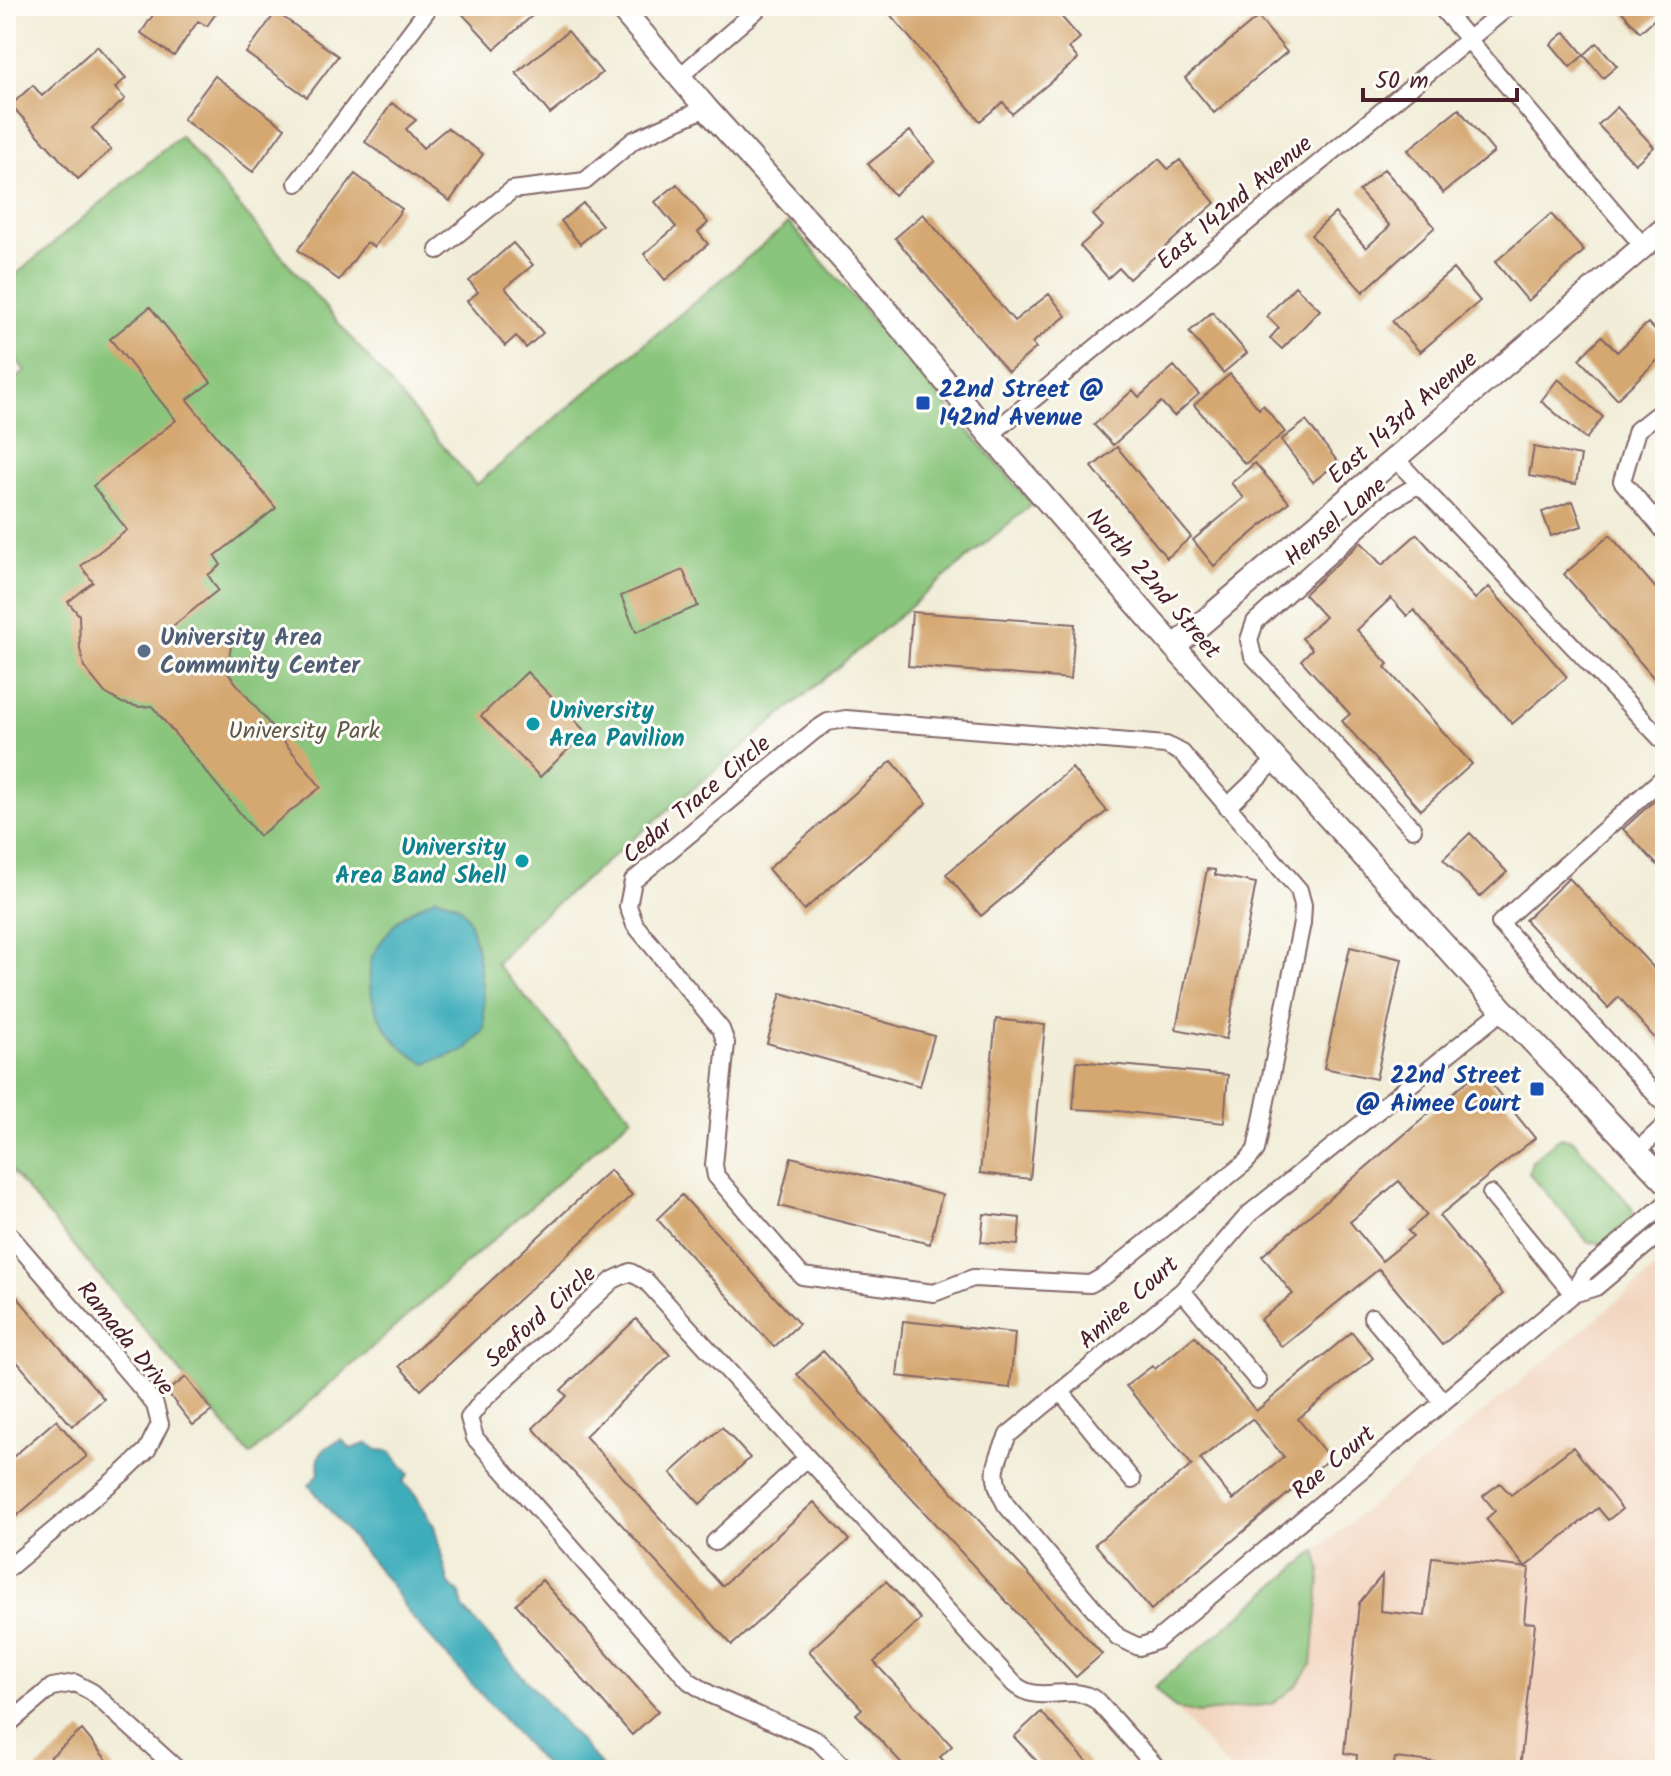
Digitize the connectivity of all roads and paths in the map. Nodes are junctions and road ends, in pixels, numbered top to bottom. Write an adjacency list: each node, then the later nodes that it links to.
1 (430, 6): 9 (street)
2 (619, 6): 7 (street, North 22nd Street)
3 (761, 6): 7 (street)
4 (1440, 6): 6 (street)
5 (1509, 6): 6 (street, East 142nd Avenue)
6 (1469, 40): 11 (street); 14 (street, East 142nd Avenue)
7 (679, 77): 8 (street, North 22nd Street)
8 (706, 108): 12 (street); 14 (street, North 22nd Street)
9 (297, 183)
10 (1665, 228): 11 (street, East 143rd Avenue)
11 (1643, 246): 15 (street, East 143rd Avenue)
12 (438, 250)
13 (1665, 408): 17 (street)
14 (990, 435): 18 (street, North 22nd Street)
15 (1395, 458): 16 (street); 18 (street, East 143rd Avenue)
16 (1419, 484): 19 (street, Hensel Lane); 23 (street, Hensel Lane)
17 (1665, 532)
18 (1174, 647): 20 (street, North 22nd Street)
19 (1665, 743)
20 (1276, 760): 22 (street); 24 (street, North 22nd Street)
21 (1665, 776): 25 (street)
22 (1227, 807): 22 (street, Cedar Trace Circle)
23 (1413, 829)
24 (1503, 1010): 27 (street, North 22nd Street); 33 (street, Amiee Court)
25 (1665, 1105)
26 (1665, 1125): 27 (street)
27 (1637, 1151): 28 (street, North 22nd Street)
28 (1664, 1178)
29 (1491, 1194): 34 (street)
30 (1665, 1204): 34 (street, Rae Court)
31 (1665, 1229): 34 (street, Rae Court)
32 (6, 1231): 42 (street, Ramada Drive)
33 (1182, 1291): 36 (street); 37 (street, Amiee Court)
34 (1573, 1294): 38 (street, Rae Court)
35 (1372, 1317): 38 (street)
36 (1258, 1381)
37 (1061, 1392): 40 (street); 43 (street, Amiee Court)
38 (1443, 1402): 43 (street, Rae Court)
39 (807, 1458): 41 (street); 46 (street, Seaford Circle); 47 (street, Seaford Circle)
40 (1132, 1480)
41 (715, 1542)
42 (6, 1570)
43 (1118, 1637)
44 (6, 1726): 45 (street)
45 (178, 1770)
46 (847, 1770)
47 (1159, 1770)

